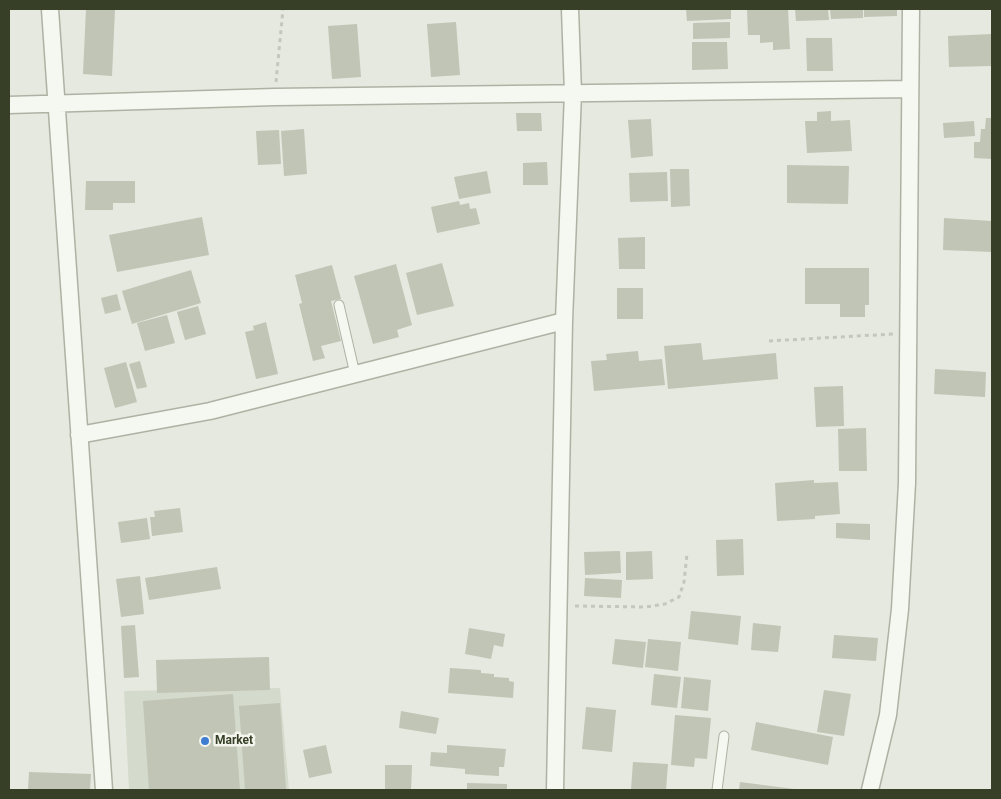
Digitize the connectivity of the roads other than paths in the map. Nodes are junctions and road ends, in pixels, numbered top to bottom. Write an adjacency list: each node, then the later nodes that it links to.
1 (50, 9): 6 (street)
2 (570, 9): 5 (street)
3 (911, 9): 4 (street)
4 (910, 89): 5 (street); 16 (street)
5 (573, 93): 6 (street); 9 (street)
6 (57, 103): 7 (street); 11 (street)
7 (9, 105)
8 (339, 305): 10 (lane)
9 (564, 321): 10 (street); 14 (street)
10 (355, 374): 11 (street)
11 (79, 435): 13 (street)
12 (724, 736): 15 (lane)
13 (104, 790)
14 (555, 790)
15 (717, 790)
16 (870, 790)

